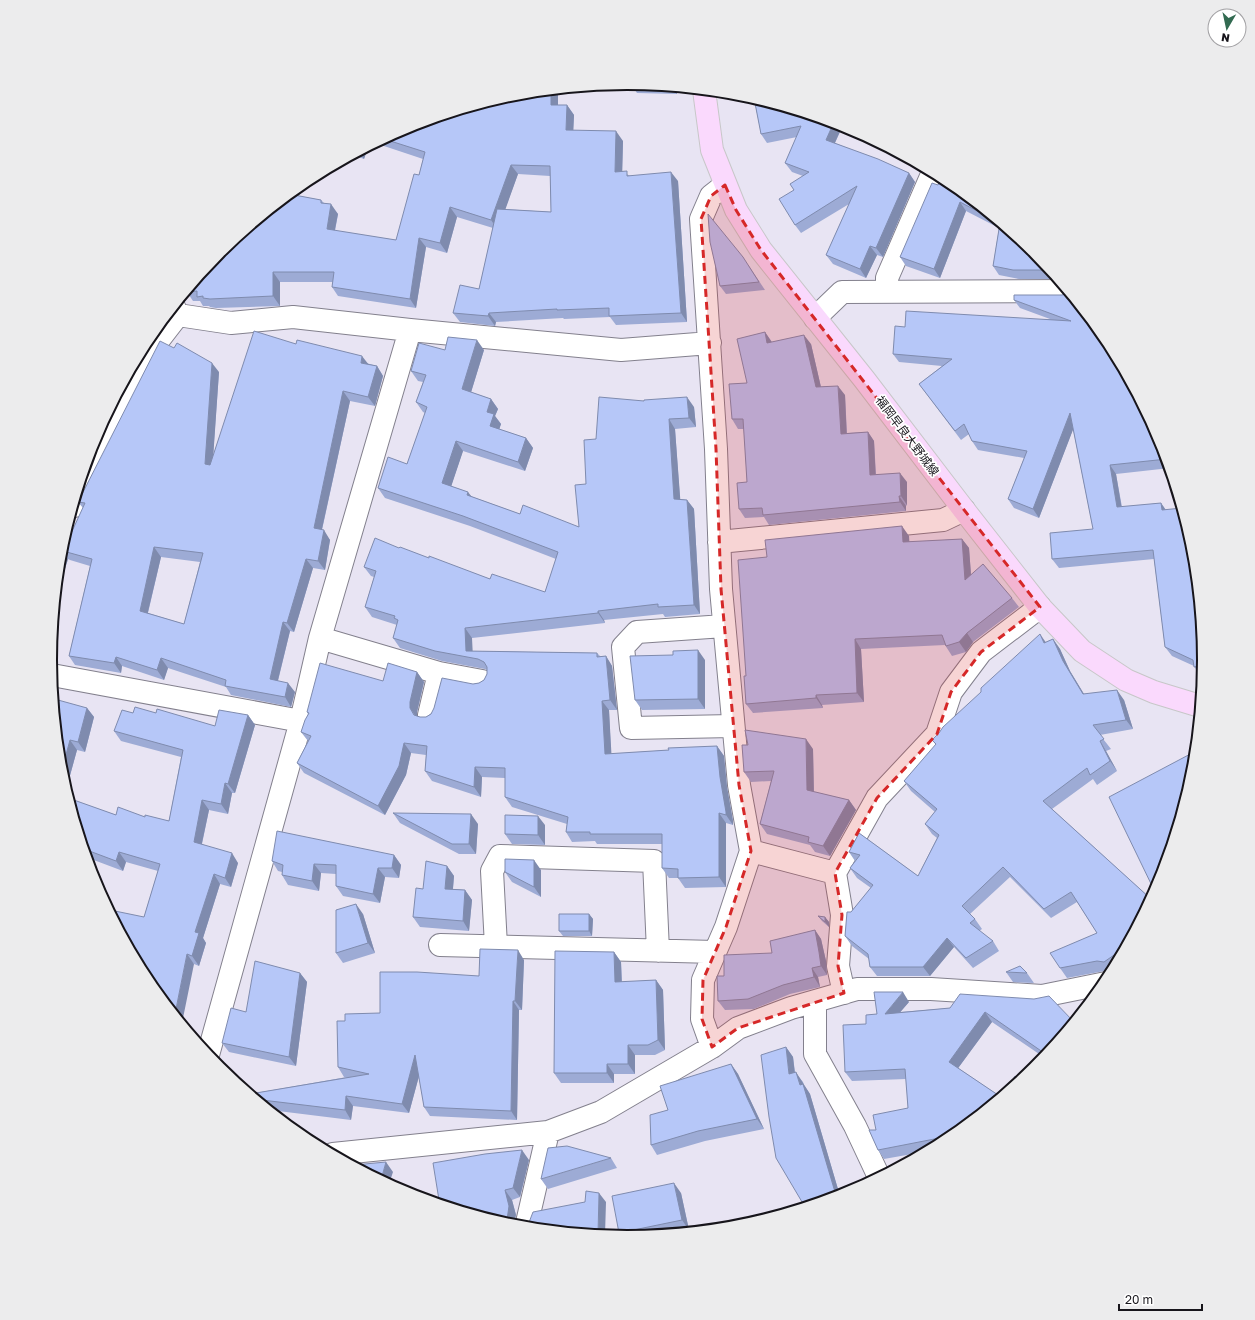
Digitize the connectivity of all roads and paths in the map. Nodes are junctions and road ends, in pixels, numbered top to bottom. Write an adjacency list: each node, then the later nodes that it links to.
1 (705, 94): 3 (main road, 福岡早良大野城線)
2 (931, 178): 5 (street)
3 (725, 185): 8 (main road, 福岡早良大野城線); 10 (street)
4 (1062, 291): 5 (street)
5 (887, 292): 8 (street)
6 (176, 311): 9 (street)
7 (173, 315): 11 (street)
8 (815, 318): 12 (main road, 福岡早良大野城線)
9 (410, 330): 10 (street); 16 (street)
10 (710, 343): 13 (street)
11 (84, 485)
12 (964, 510): 13 (street); 14 (main road, 福岡早良大野城線)
13 (719, 542): 15 (street)
14 (1040, 607): 20 (main road, 福岡早良大野城線); 25 (street)
15 (724, 626): 23 (street); 23 (street)
16 (320, 638): 17 (street); 22 (street)
17 (439, 674): 19 (street); 21 (street)
18 (57, 676): 22 (street)
19 (482, 681)
20 (1196, 705)
21 (428, 715)
22 (301, 721): 34 (street)
23 (733, 726): 24 (street)
24 (751, 851): 25 (street); 29 (street)
25 (835, 873): 31 (street)
26 (440, 944): 27 (street)
27 (496, 946): 28 (street); 28 (street)
28 (658, 950): 29 (street)
29 (715, 952): 33 (street)
30 (1096, 986): 31 (street)
31 (844, 993): 32 (street)
32 (815, 1002): 33 (street); 37 (street)
33 (712, 1046): 35 (street)
34 (210, 1048)
35 (548, 1132): 36 (street); 38 (street)
36 (341, 1153)
37 (877, 1173)
38 (527, 1222)

